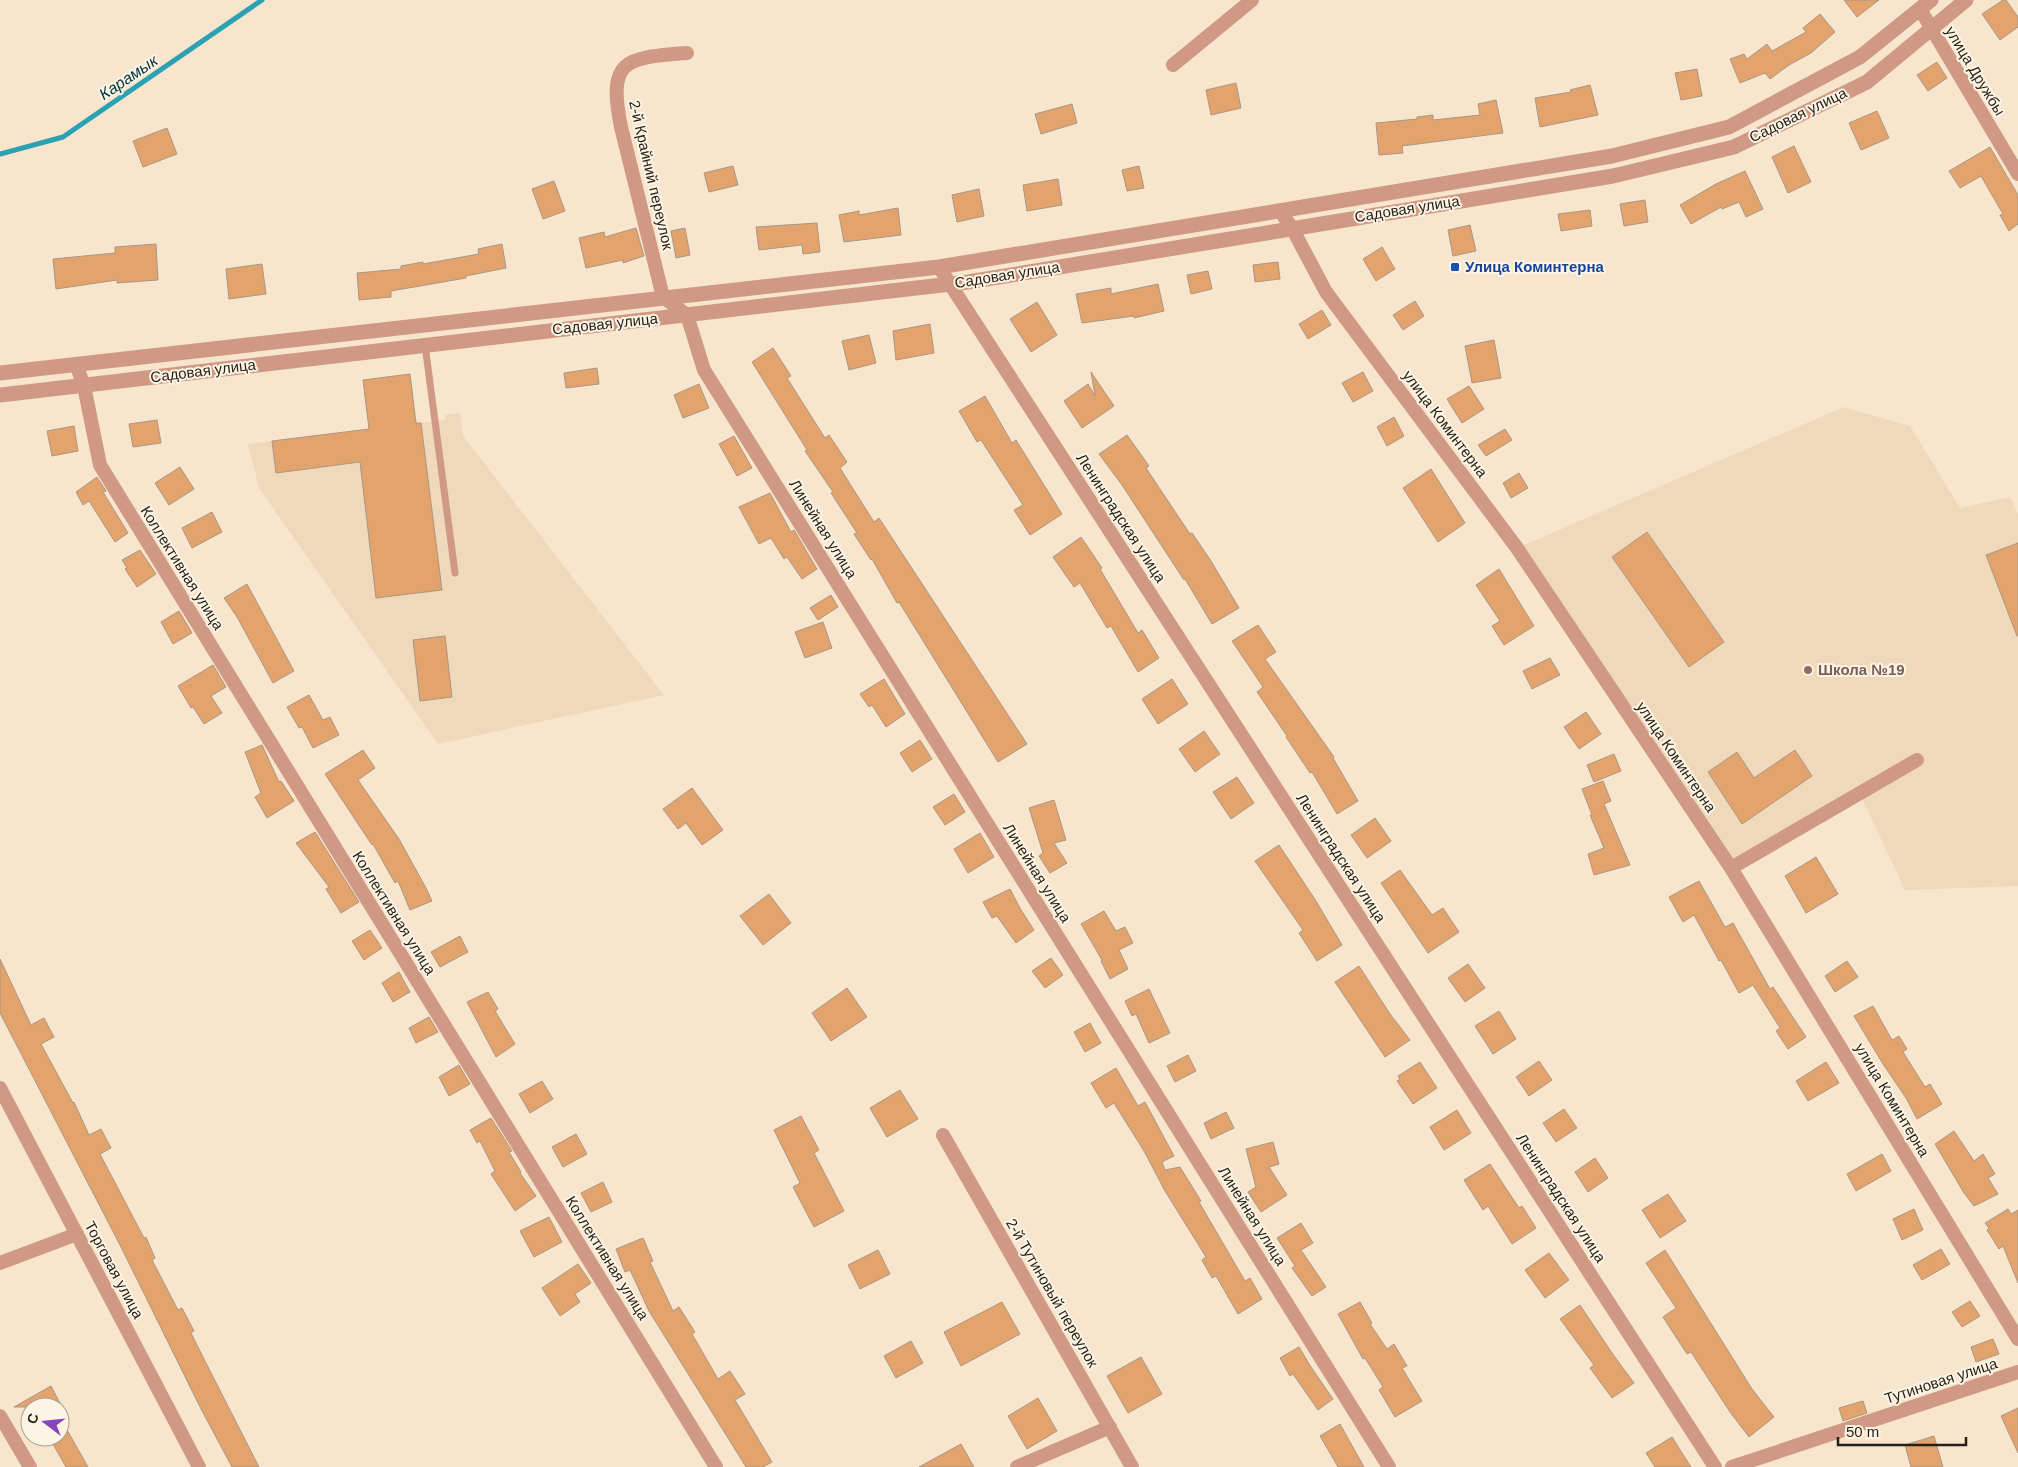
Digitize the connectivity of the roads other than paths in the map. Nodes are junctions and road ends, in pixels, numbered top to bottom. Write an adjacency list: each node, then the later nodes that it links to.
1 (1252, 0): 6 (street)
2 (1966, 0): 4 (street, Садовая улица)
3 (1925, 4): 4 (street, улица Дружбы); 8 (street, Садовая улица)
4 (1931, 28): 7 (street, улица Дружбы); 9 (street, Садовая улица)
5 (687, 53): 12 (street, 2-й Крайний переулок)
6 (1174, 65)
7 (2018, 174)
8 (1280, 211): 9 (street, улица Коминтерна); 10 (street, Садовая улица)
9 (1292, 228): 11 (street, Садовая улица); 21 (street, улица Коминтерна)
10 (939, 267): 11 (street, Ленинградская улица); 12 (street, Садовая улица)
11 (950, 284): 13 (street, Садовая улица); 36 (street, Ленинградская улица)
12 (663, 297): 13 (street); 15 (street, Садовая улица)
13 (687, 315): 14 (street, Садовая улица); 35 (street, Линейная улица)
14 (425, 344): 17 (street, Садовая улица); 19 (lane)
15 (76, 364): 16 (street, Садовая улица); 17 (street, Коллективная улица)
16 (0, 372)
17 (84, 386): 18 (street, Садовая улица); 32 (street, Коллективная улица)
18 (0, 395)
19 (455, 574)
20 (1917, 760): 21 (street)
21 (1731, 868): 26 (street, улица Коминтерна)
22 (0, 1088): 24 (street, Торговая улица)
23 (943, 1134): 29 (street, 2-й Тутиновый переулок)
24 (77, 1234): 25 (street); 31 (street, Торговая улица)
25 (0, 1263)
26 (2018, 1340)
27 (2018, 1372): 37 (street, Тутиновая улица)
28 (0, 1416): 30 (street)
29 (1110, 1427): 33 (street); 34 (street, 2-й Тутиновый переулок)
30 (30, 1467)
31 (199, 1467)
32 (716, 1467)
33 (1016, 1467)
34 (1132, 1467)
35 (1389, 1467)
36 (1715, 1467)
37 (1732, 1467)

